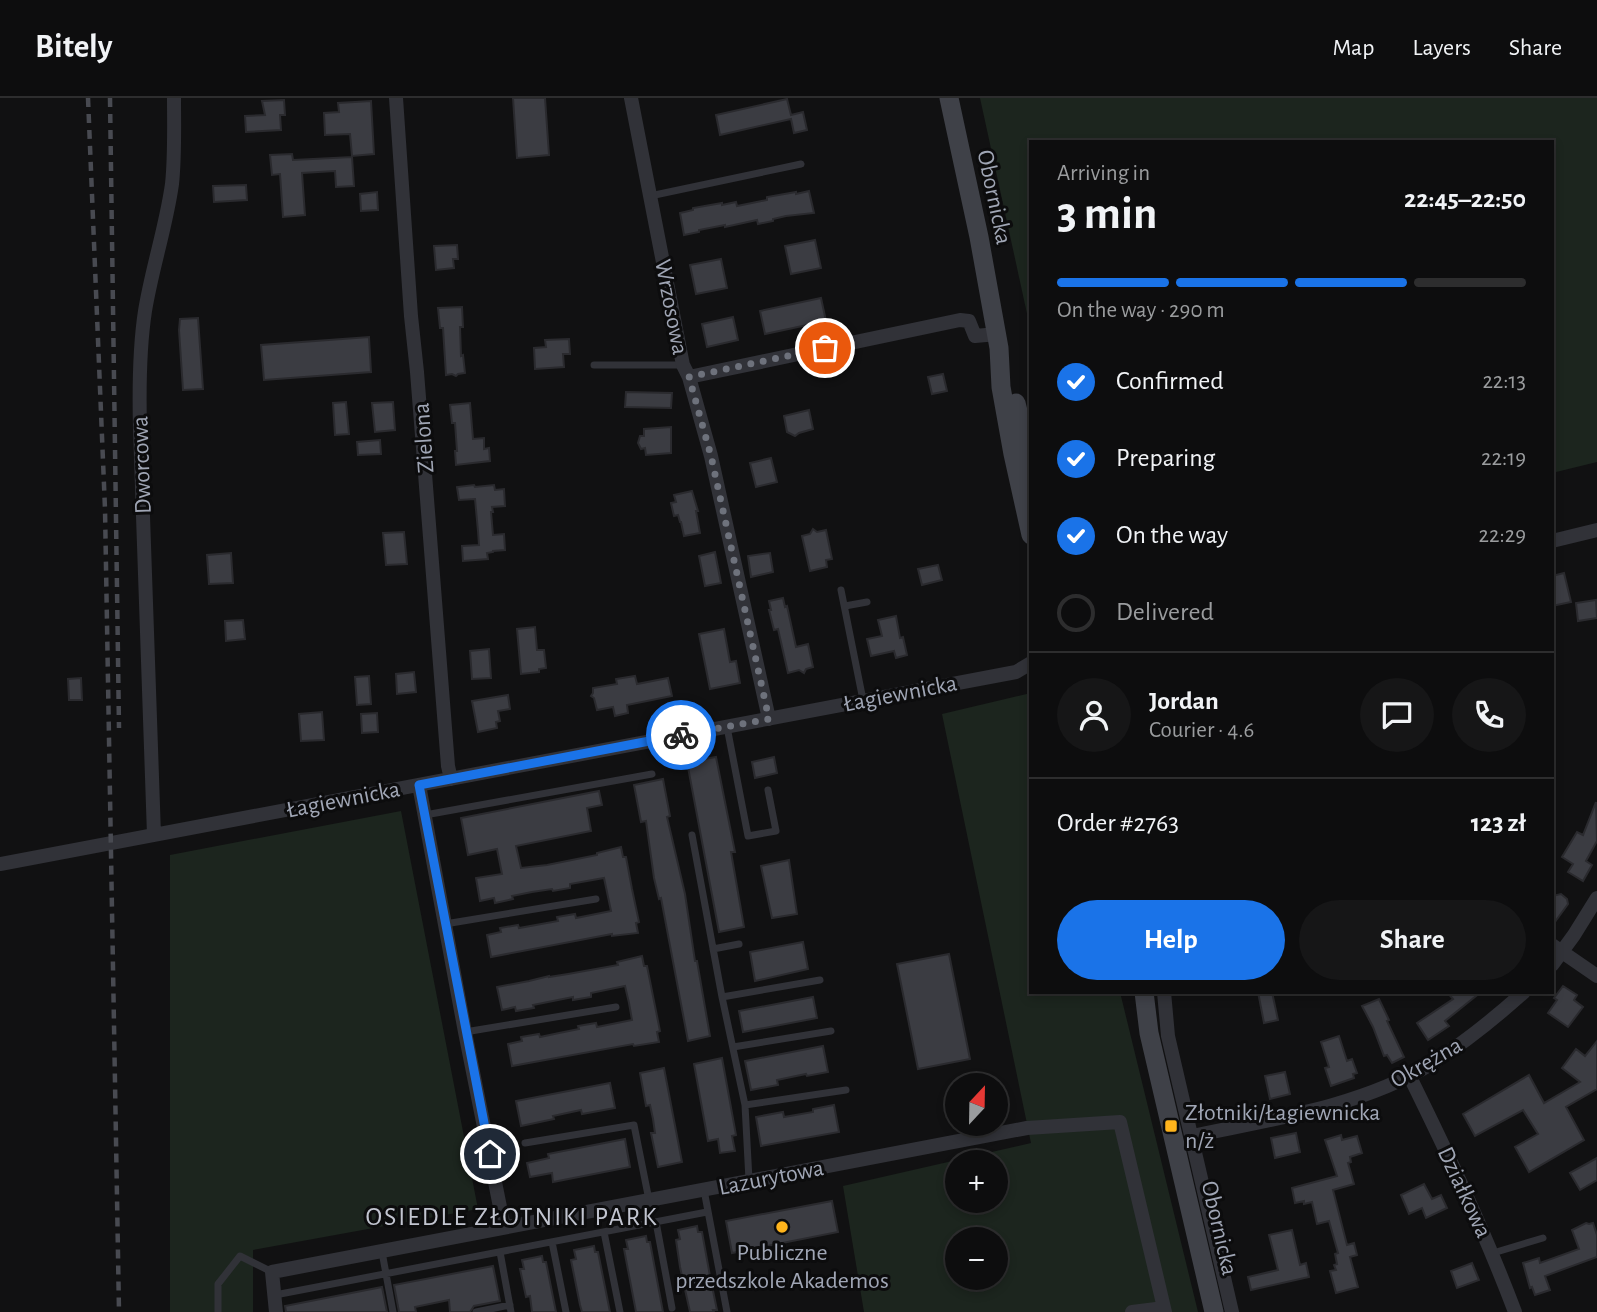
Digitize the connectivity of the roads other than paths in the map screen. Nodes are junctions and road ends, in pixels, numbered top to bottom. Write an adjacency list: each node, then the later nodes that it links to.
1 (174, 98): 28 (street, Dworcowa)
2 (396, 98): 24 (street, Zielona)
3 (631, 98): 6 (street, Wrzosowa)
4 (949, 98): 7 (main road, Obornicka)
5 (801, 164): 6 (lane)
6 (650, 196): 9 (street, Wrzosowa)
7 (998, 341): 9 (street); 10 (main road, Obornicka); 11 (main road, Obornicka)
8 (594, 365): 9 (lane)
9 (686, 371): 21 (street, Wrzosowa)
10 (1029, 457)
11 (1029, 525)
12 (1597, 530): 13 (street)
13 (1554, 541)
14 (841, 590): 16 (lane)
15 (867, 602): 16 (lane)
16 (845, 606): 20 (lane)
17 (1029, 664): 18 (street, Łagiewnicka)
18 (1016, 672): 19 (street, Łagiewnicka); 20 (street, Łagiewnicka)
19 (1029, 674)
20 (863, 700): 21 (street, Łagiewnicka)
21 (769, 719): 22 (street, Łagiewnicka)
22 (727, 726): 24 (street, Łagiewnicka); 26 (lane)
23 (652, 774): 27 (lane)
24 (451, 779): 25 (street, Łagiewnicka)
25 (419, 785): 27 (street); 28 (street, Łagiewnicka)
26 (768, 790)
27 (425, 815): 33 (street)
28 (154, 835): 30 (street, Łagiewnicka)
29 (692, 835): 35 (lane)
30 (0, 864)
31 (1597, 898): 36 (street)
32 (596, 899): 33 (lane)
33 (445, 924): 46 (street)
34 (738, 944): 35 (lane)
35 (713, 948): 43 (lane)
36 (1557, 949): 37 (street)
37 (1597, 976)
38 (820, 980): 43 (lane)
39 (1136, 994): 47 (main road, Obornicka)
40 (1144, 994): 47 (main road, Obornicka)
41 (1164, 994): 52 (street)
42 (1522, 994): 49 (street, Okrężna)
43 (722, 997): 48 (lane)
44 (616, 1007): 46 (lane)
45 (831, 1031): 48 (lane)
46 (465, 1032): 59 (street)
47 (1149, 1033): 80 (main road, Obornicka)
48 (733, 1047): 51 (lane)
49 (1409, 1075): 52 (street, Okrężna); 65 (street, Działkowa)
50 (845, 1090): 51 (lane)
51 (745, 1105): 54 (lane)
52 (1192, 1136): 81 (street)
53 (525, 1143): 56 (lane)
54 (749, 1180): 55 (street, Lazurytowa); 71 (street, Lazurytowa)
55 (704, 1190): 56 (street, Lazurytowa); 57 (lane)
56 (650, 1200): 59 (street, Lazurytowa)
57 (707, 1212): 58 (lane); 78 (lane)
58 (656, 1222): 60 (lane); 69 (lane)
59 (504, 1227): 63 (street, Lazurytowa)
60 (604, 1232): 62 (lane); 77 (lane)
61 (1543, 1238): 65 (lane)
62 (552, 1242): 64 (lane); 76 (lane)
63 (382, 1252): 66 (street, Lazurytowa); 67 (lane)
64 (500, 1252): 67 (lane); 70 (lane)
65 (1493, 1253): 82 (street, Działkowa)
66 (272, 1272): 68 (street); 72 (lane)
67 (386, 1273): 68 (lane); 74 (lane)
68 (274, 1295): 73 (street)
69 (672, 1308)
70 (510, 1309): 75 (lane)
71 (1165, 1310): 79 (street)
72 (218, 1312)
73 (276, 1312)
74 (393, 1312)
75 (475, 1312)
76 (565, 1312)
77 (620, 1312)
78 (727, 1312)
79 (1132, 1312)
80 (1214, 1312)
81 (1232, 1312)
82 (1515, 1312)

